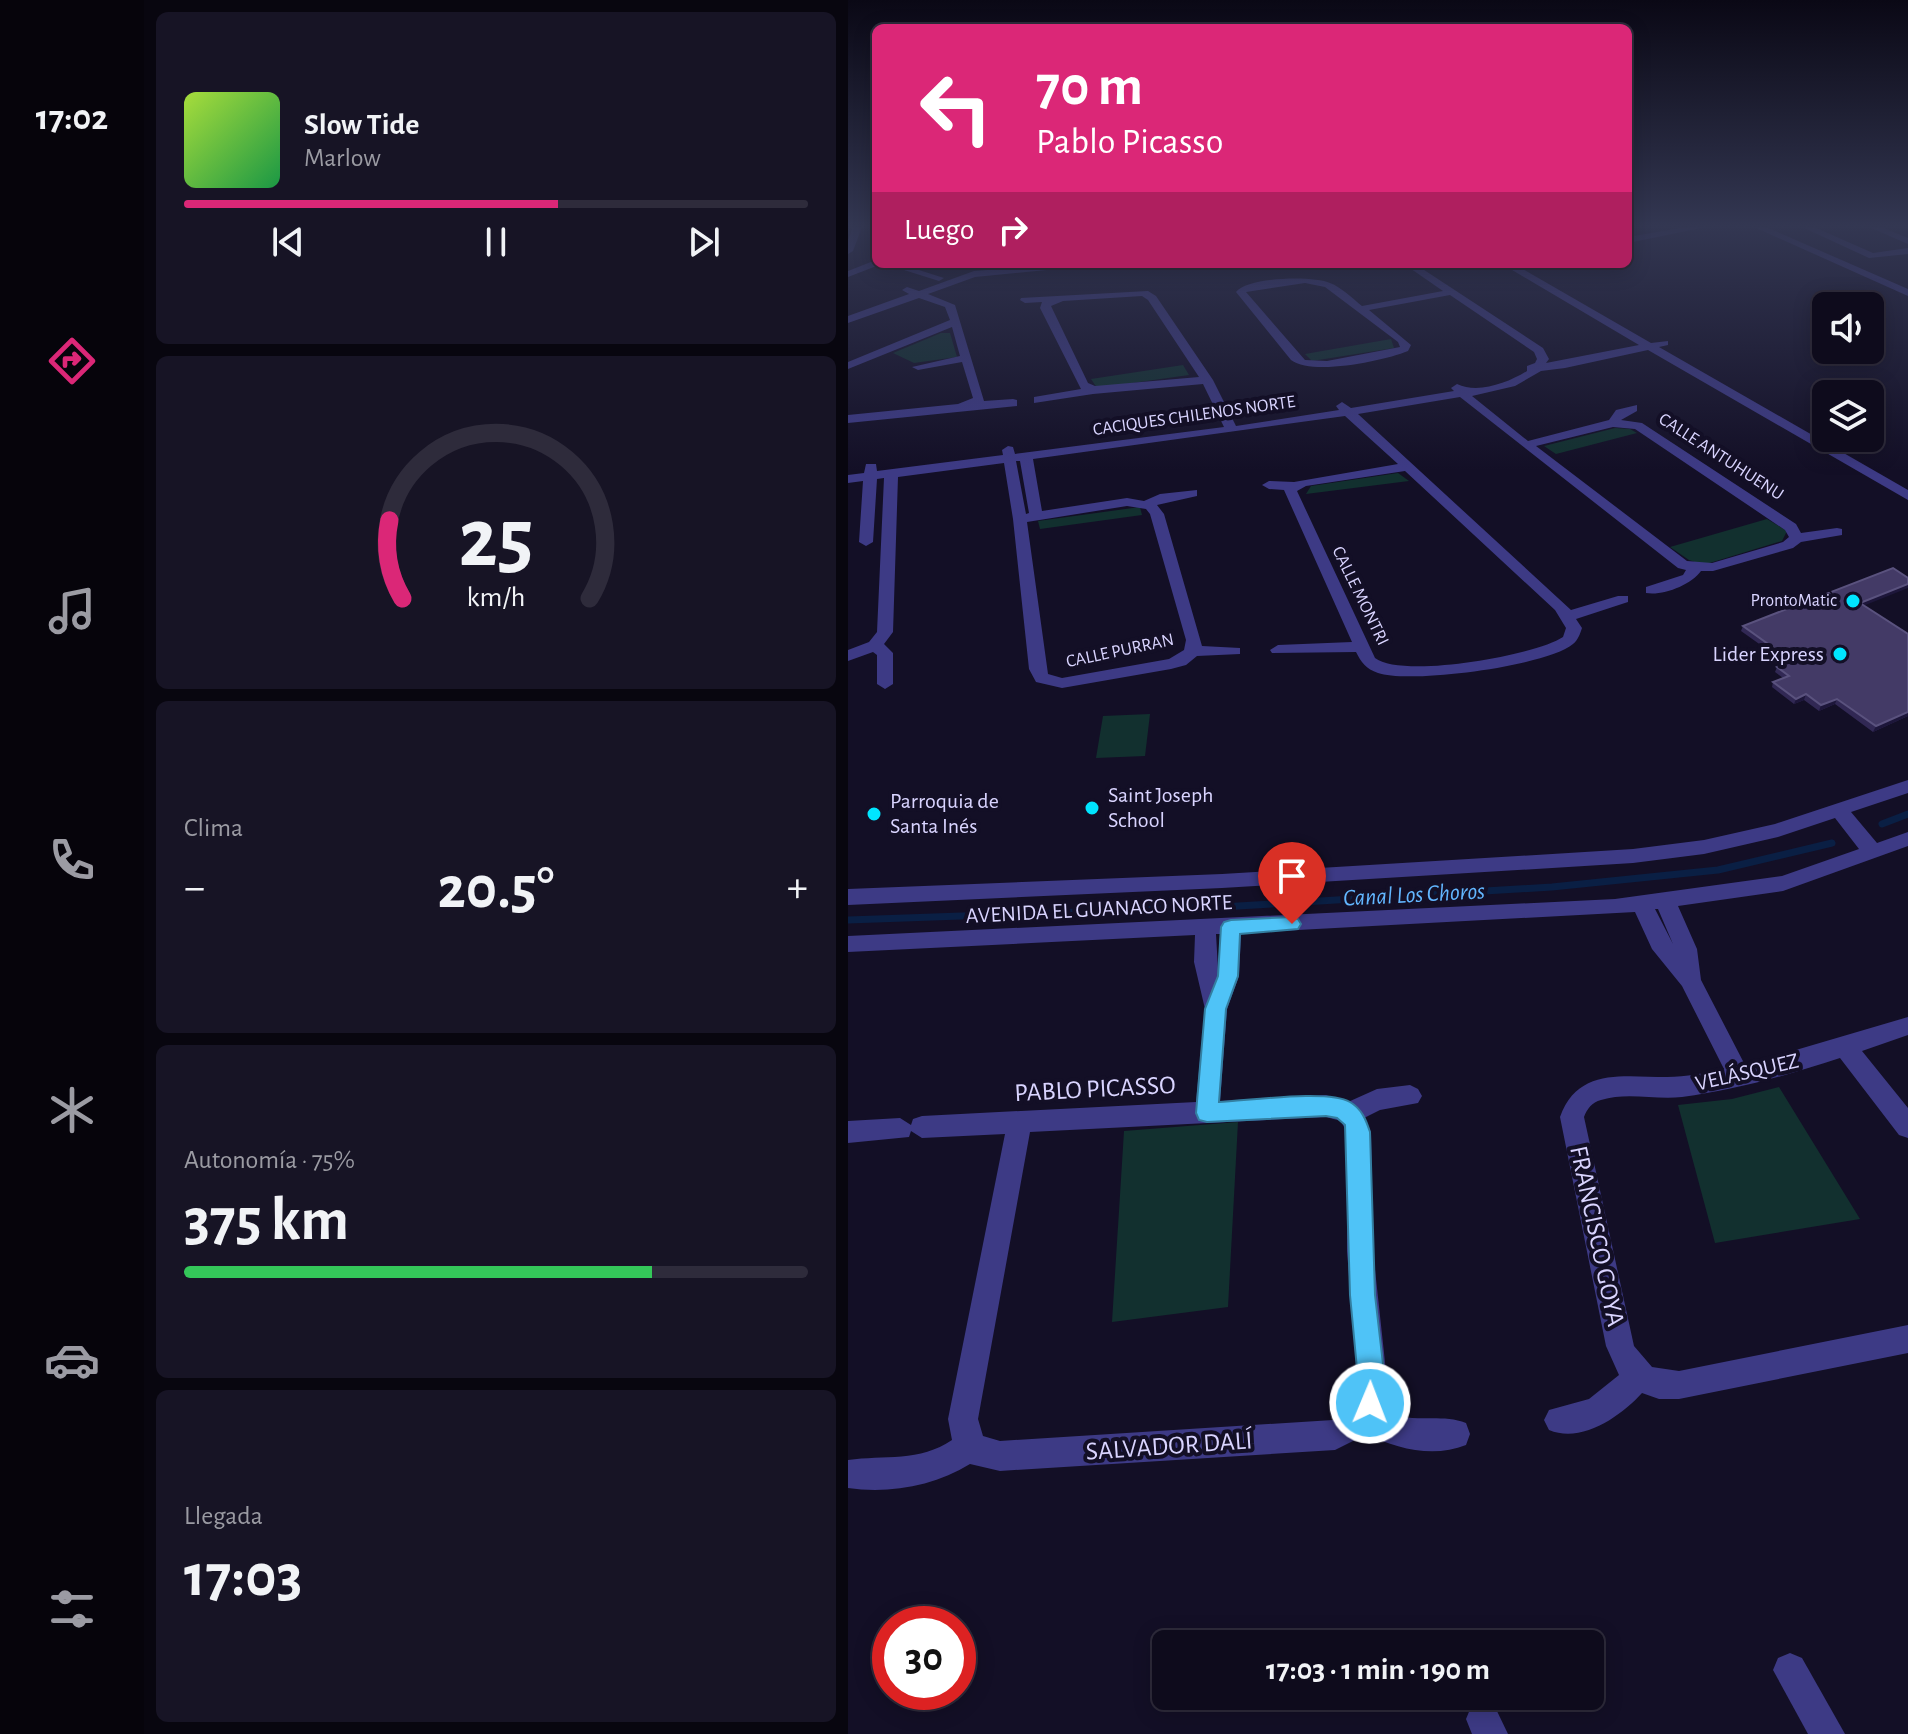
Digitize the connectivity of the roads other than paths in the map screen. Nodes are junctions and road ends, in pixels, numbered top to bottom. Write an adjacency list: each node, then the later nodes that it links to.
1 (876, 308): 12 (street)
2 (950, 308): 13 (street)
3 (1045, 308): 21 (street)
4 (1159, 308): 20 (street)
5 (1256, 308): 11 (street)
6 (1366, 308): 11 (street)
7 (1463, 308): 16 (street)
8 (1471, 308): 17 (street)
9 (1588, 308): 14 (street)
10 (1596, 308): 14 (street)
11 (1360, 309)
12 (848, 320)
13 (955, 322): 15 (street); 18 (street)
14 (1651, 342): 17 (street, CACIQUES CHILENOS NORTE); 31 (street); 45 (street)
15 (967, 358): 19 (street); 25 (street)
16 (1519, 358): 17 (street, CACIQUES CHILENOS NORTE); 22 (street, CACIQUES CHILENOS NORTE)
17 (1541, 362): 22 (street, CACIQUES CHILENOS NORTE)
18 (848, 366)
19 (918, 367)
20 (1207, 380): 21 (street); 30 (street)
21 (1093, 390): 23 (street)
22 (1460, 391): 27 (street, CACIQUES CHILENOS NORTE); 32 (street)
23 (1038, 400)
24 (1013, 403): 25 (street)
25 (971, 405): 28 (street)
26 (1633, 408): 29 (street, CALLE ANTUHUENU)
27 (1346, 410): 30 (street, CACIQUES CHILENOS NORTE); 36 (street)
28 (848, 419)
29 (1613, 423): 32 (street, CALLE ANTUHUENU); 49 (street, CALLE ANTUHUENU)
30 (1230, 426): 34 (street, CACIQUES CHILENOS NORTE); 35 (street, CACIQUES CHILENOS NORTE)
31 (1812, 428)
32 (1526, 445): 53 (street)
33 (1852, 452): 43 (street)
34 (1009, 454): 35 (street, CACIQUES CHILENOS NORTE); 38 (street, CACIQUES CHILENOS NORTE); 39 (street, CACIQUES CHILENOS NORTE); 47 (street, CALLE PURRAN)
35 (1026, 456): 47 (street, CALLE PURRAN)
36 (1407, 467): 42 (street); 56 (street)
37 (848, 469): 38 (street, CACIQUES CHILENOS NORTE)
38 (870, 471): 39 (street, CACIQUES CHILENOS NORTE); 40 (street, CACIQUES CHILENOS NORTE); 51 (street)
39 (891, 474): 50 (street)
40 (848, 479)
41 (1269, 485): 42 (street)
42 (1294, 486): 58 (street, CALLE MONTRI)
43 (1908, 487)
44 (1192, 493): 46 (street)
45 (1908, 496)
46 (1148, 504): 47 (street); 60 (street, CALLE PURRAN)
47 (1028, 517): 60 (street, CALLE PURRAN)
48 (1837, 532): 49 (street)
49 (1797, 538): 53 (street)
50 (888, 539): 51 (street); 57 (street)
51 (866, 542): 52 (street)
52 (848, 544)
53 (1695, 568): 54 (street)
54 (1651, 590)
55 (1623, 599): 56 (street)
56 (1568, 616): 58 (street, CALLE MONTRI)
57 (875, 645): 62 (street); 63 (street)
58 (1361, 647): 59 (street)
59 (1278, 650)
60 (1192, 651): 61 (street)
61 (1234, 651)
62 (848, 656)
63 (885, 684)
64 (1908, 786): 65 (street, AVENIDA EL GUANACO NORTE)
65 (1840, 811): 67 (street); 68 (street, AVENIDA EL GUANACO NORTE)
66 (1908, 839): 67 (street, AVENIDA EL GUANACO NORTE)
67 (1874, 853): 69 (street, AVENIDA EL GUANACO NORTE)
68 (848, 897)
69 (1666, 902): 70 (street, AVENIDA EL GUANACO NORTE); 74 (street)
70 (1642, 904): 71 (street, AVENIDA EL GUANACO NORTE); 74 (street)
71 (1231, 927): 72 (street, AVENIDA EL GUANACO NORTE); 75 (street)
72 (1206, 928): 73 (street, AVENIDA EL GUANACO NORTE); 75 (street)
73 (848, 944)
74 (1690, 980): 78 (street)
75 (1216, 1009): 81 (street)
76 (1908, 1026): 77 (street, VELÁSQUEZ)
77 (1844, 1046): 78 (street, VELÁSQUEZ); 84 (street)
78 (1739, 1076): 79 (street, VELÁSQUEZ)
79 (1583, 1095): 87 (street, FRANCISCO GOYA)
80 (1410, 1096): 82 (street, PABLO PICASSO)
81 (1207, 1113): 82 (street, PABLO PICASSO); 83 (street, PABLO PICASSO)
82 (1349, 1113): 88 (street)
83 (1019, 1123): 85 (street, PABLO PICASSO); 91 (street)
84 (1908, 1127)
85 (848, 1132)
86 (1908, 1339): 87 (street)
87 (1638, 1375): 89 (street)
88 (1364, 1415): 90 (street); 91 (street, SALVADOR DALÍ)
89 (1559, 1420)
90 (1455, 1434)
91 (970, 1446): 92 (street)
92 (850, 1474)
93 (1790, 1670): 94 (street)
94 (1827, 1734)

